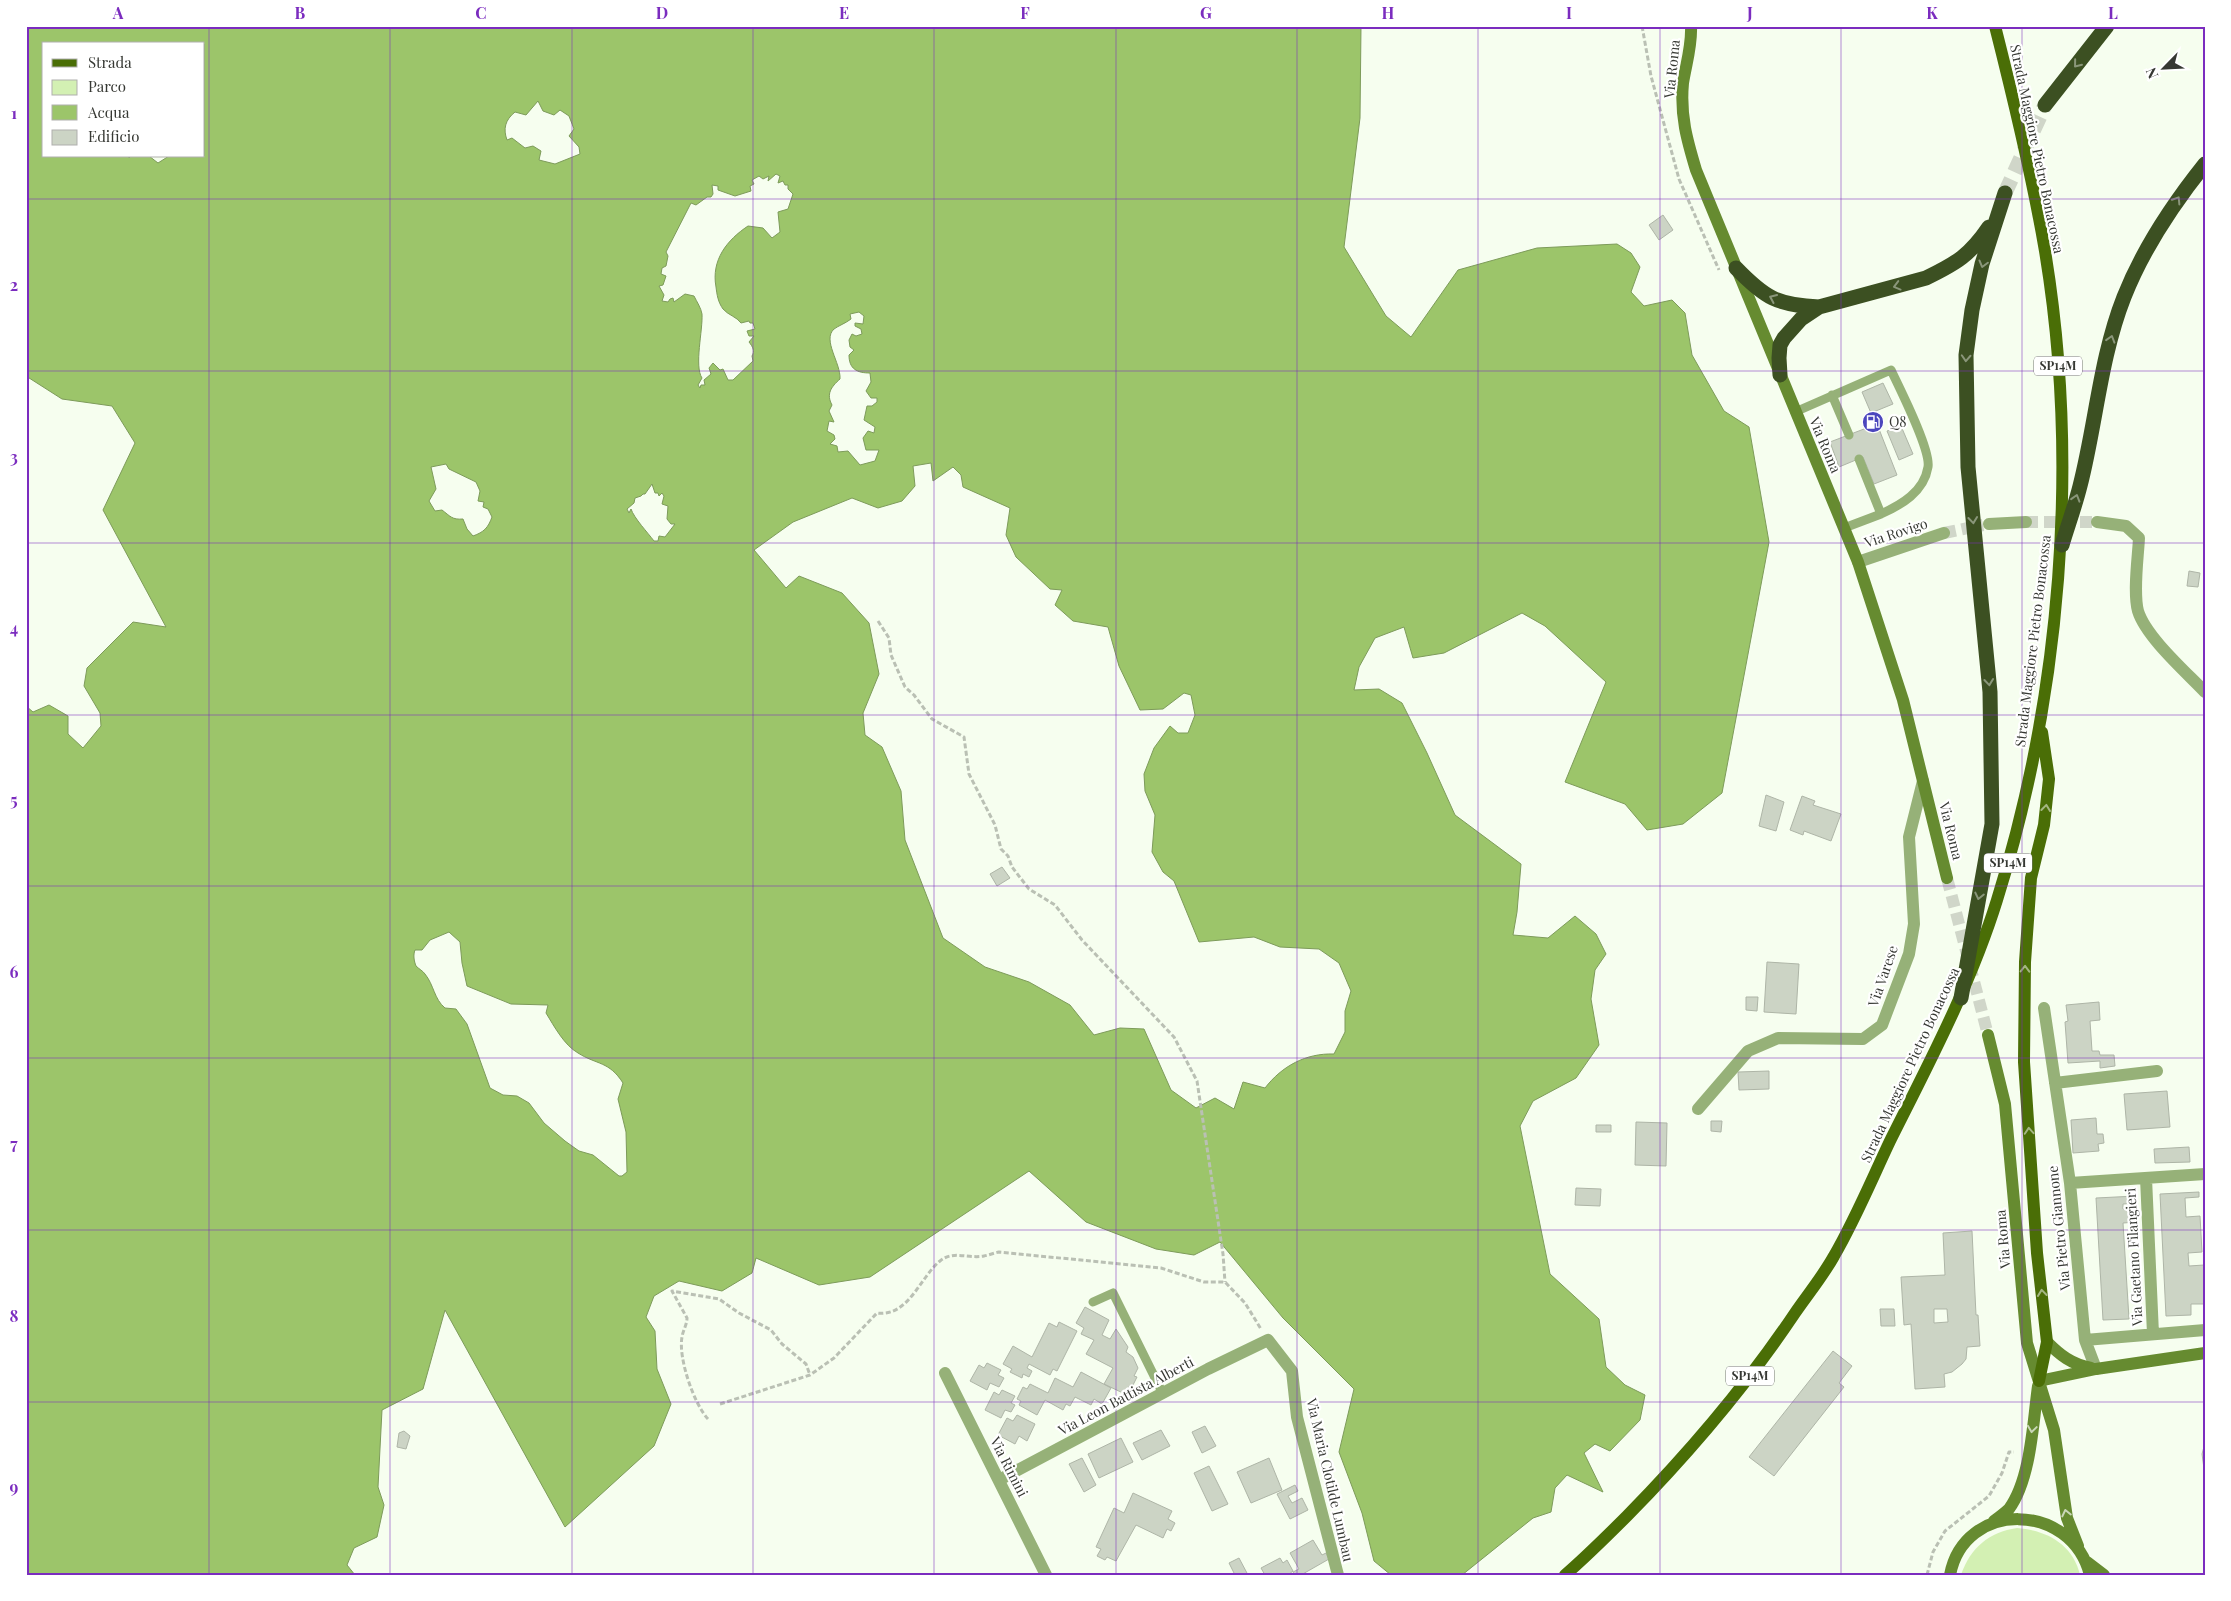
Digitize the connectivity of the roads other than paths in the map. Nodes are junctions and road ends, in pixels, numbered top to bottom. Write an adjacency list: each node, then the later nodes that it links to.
1 (1691, 26): 5 (main road, Via Roma)
2 (1697, 26): 5 (main road)
3 (1995, 26): 23 (main road, Strada Maggiore Pietro Bonacossa / SP14M)
4 (2107, 26): 6 (highway, one-way to 6)
5 (1692, 41): 10 (main road, Via Roma)
6 (2045, 106)
7 (2205, 164): 23 (highway, one-way to 7)
8 (2005, 193): 9 (highway)
9 (1996, 218): 11 (highway, one-way to 11); 29 (highway, one-way to 29)
10 (1736, 268): 11 (highway, one-way to 10); 12 (main road, Via Roma)
11 (1819, 307): 12 (highway)
12 (1780, 375): 14 (main road, Via Roma)
13 (1832, 395): 14 (lane); 15 (lane); 17 (lane)
14 (1795, 412): 21 (main road, Via Roma)
15 (1849, 435)
16 (1858, 459): 17 (lane)
17 (1881, 514): 21 (lane)
18 (2026, 522): 20 (street)
19 (2097, 522): 25 (street)
20 (1989, 524)
21 (1844, 528): 24 (main road, Via Roma)
22 (1944, 533): 24 (street, Via Rovigo)
23 (2062, 545): 26 (main road, Strada Maggiore Pietro Bonacossa / SP14M)
24 (1858, 562): 27 (main road, Via Roma)
25 (2205, 692)
26 (2041, 724): 29 (main road, Strada Maggiore Pietro Bonacossa / SP14M); 43 (main road, one-way to 26)
27 (1923, 781): 28 (main road, Via Roma); 34 (street, Via Varese)
28 (1947, 878)
29 (1961, 998): 55 (main road, Strada Maggiore Pietro Bonacossa / SP14M)
30 (2044, 1008): 33 (street, Via Pietro Giannone)
31 (1988, 1035): 47 (main road, Via Roma)
32 (2158, 1071): 33 (street)
33 (2055, 1083): 37 (street, Via Pietro Giannone)
34 (1698, 1109)
35 (2205, 1174): 36 (street)
36 (2146, 1178): 37 (street); 40 (street, Via Gaetano Filangieri)
37 (2070, 1183): 42 (street, Via Pietro Giannone)
38 (1093, 1302): 48 (lane)
39 (2205, 1330): 40 (street)
40 (2153, 1334): 42 (street)
41 (1268, 1340): 48 (street, Via Leon Battista Alberti); 54 (street, Via Maria Clotilde Lumbau)
42 (2085, 1340): 45 (street, Via Pietro Giannone)
43 (2047, 1342): 45 (main road); 47 (main road)
44 (2205, 1353): 45 (main road)
45 (2096, 1369): 47 (main road)
46 (945, 1373): 49 (street, Via Rimini)
47 (2039, 1381): 50 (main road, Via Roma, one-way to 50); 51 (main road, Via Roma, one-way to 47)
48 (1163, 1394): 49 (street, Via Leon Battista Alberti)
49 (999, 1480): 53 (street, Via Rimini)
50 (1991, 1524): 51 (main road); 56 (main road)
51 (2078, 1546): 52 (main road)
52 (2089, 1568): 57 (main road)
53 (1046, 1575)
54 (1338, 1575)
55 (1565, 1575)
56 (1950, 1575)
57 (2104, 1575)

